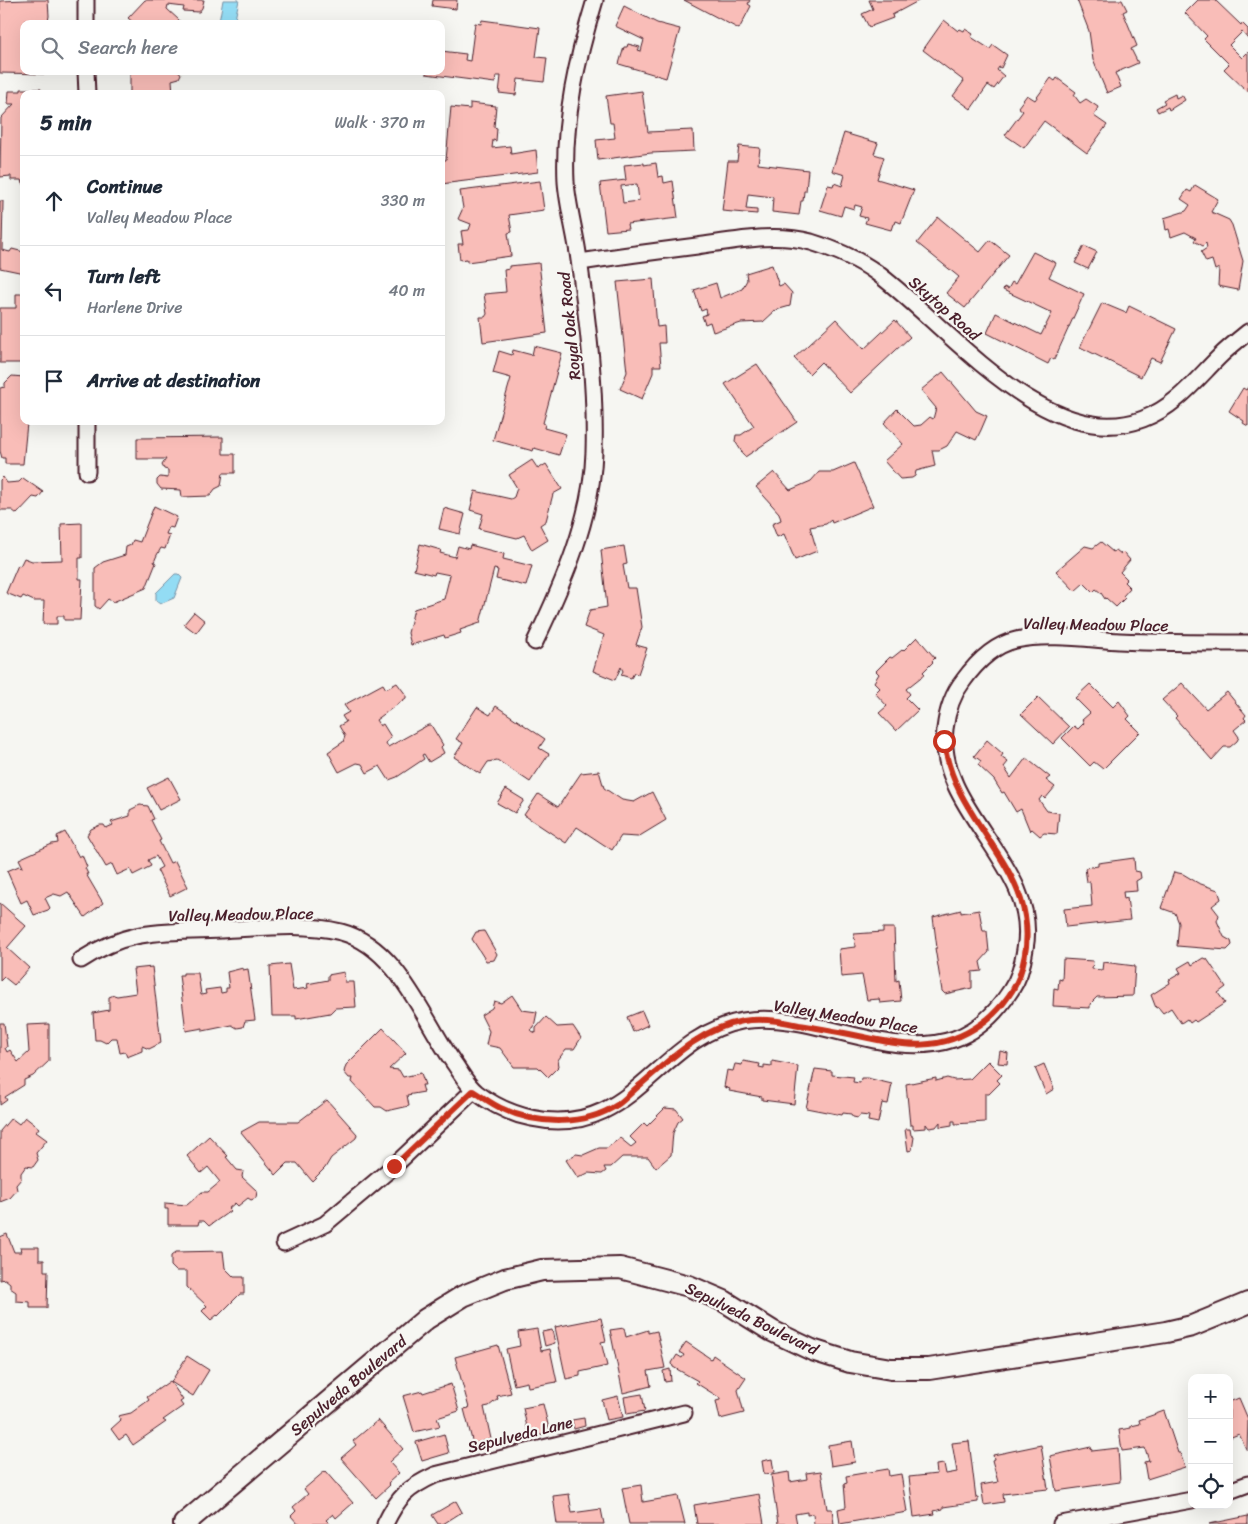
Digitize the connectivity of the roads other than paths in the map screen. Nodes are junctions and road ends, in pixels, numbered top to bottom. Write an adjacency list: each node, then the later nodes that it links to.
1 (86, 0): 3 (street)
2 (595, 0): 6 (street, Royal Oak Road)
3 (86, 20)
4 (86, 75): 5 (street)
5 (86, 90)
6 (580, 262): 7 (street, Skytop Road); 10 (street, Royal Oak Road)
7 (1248, 332)
8 (87, 425): 9 (street)
9 (87, 472)
10 (535, 642)
11 (1248, 643): 13 (street, Valley Meadow Place)
12 (81, 960): 13 (street, Valley Meadow Place)
13 (473, 1091): 14 (street)
14 (284, 1243)
15 (1248, 1303): 20 (main road, Sepulveda Boulevard)
16 (684, 1413): 21 (street, Sepulveda Lane)
17 (1248, 1484): 18 (street)
18 (1233, 1490)
19 (1188, 1501): 22 (street)
20 (184, 1524)
21 (385, 1524)
22 (1061, 1524)

